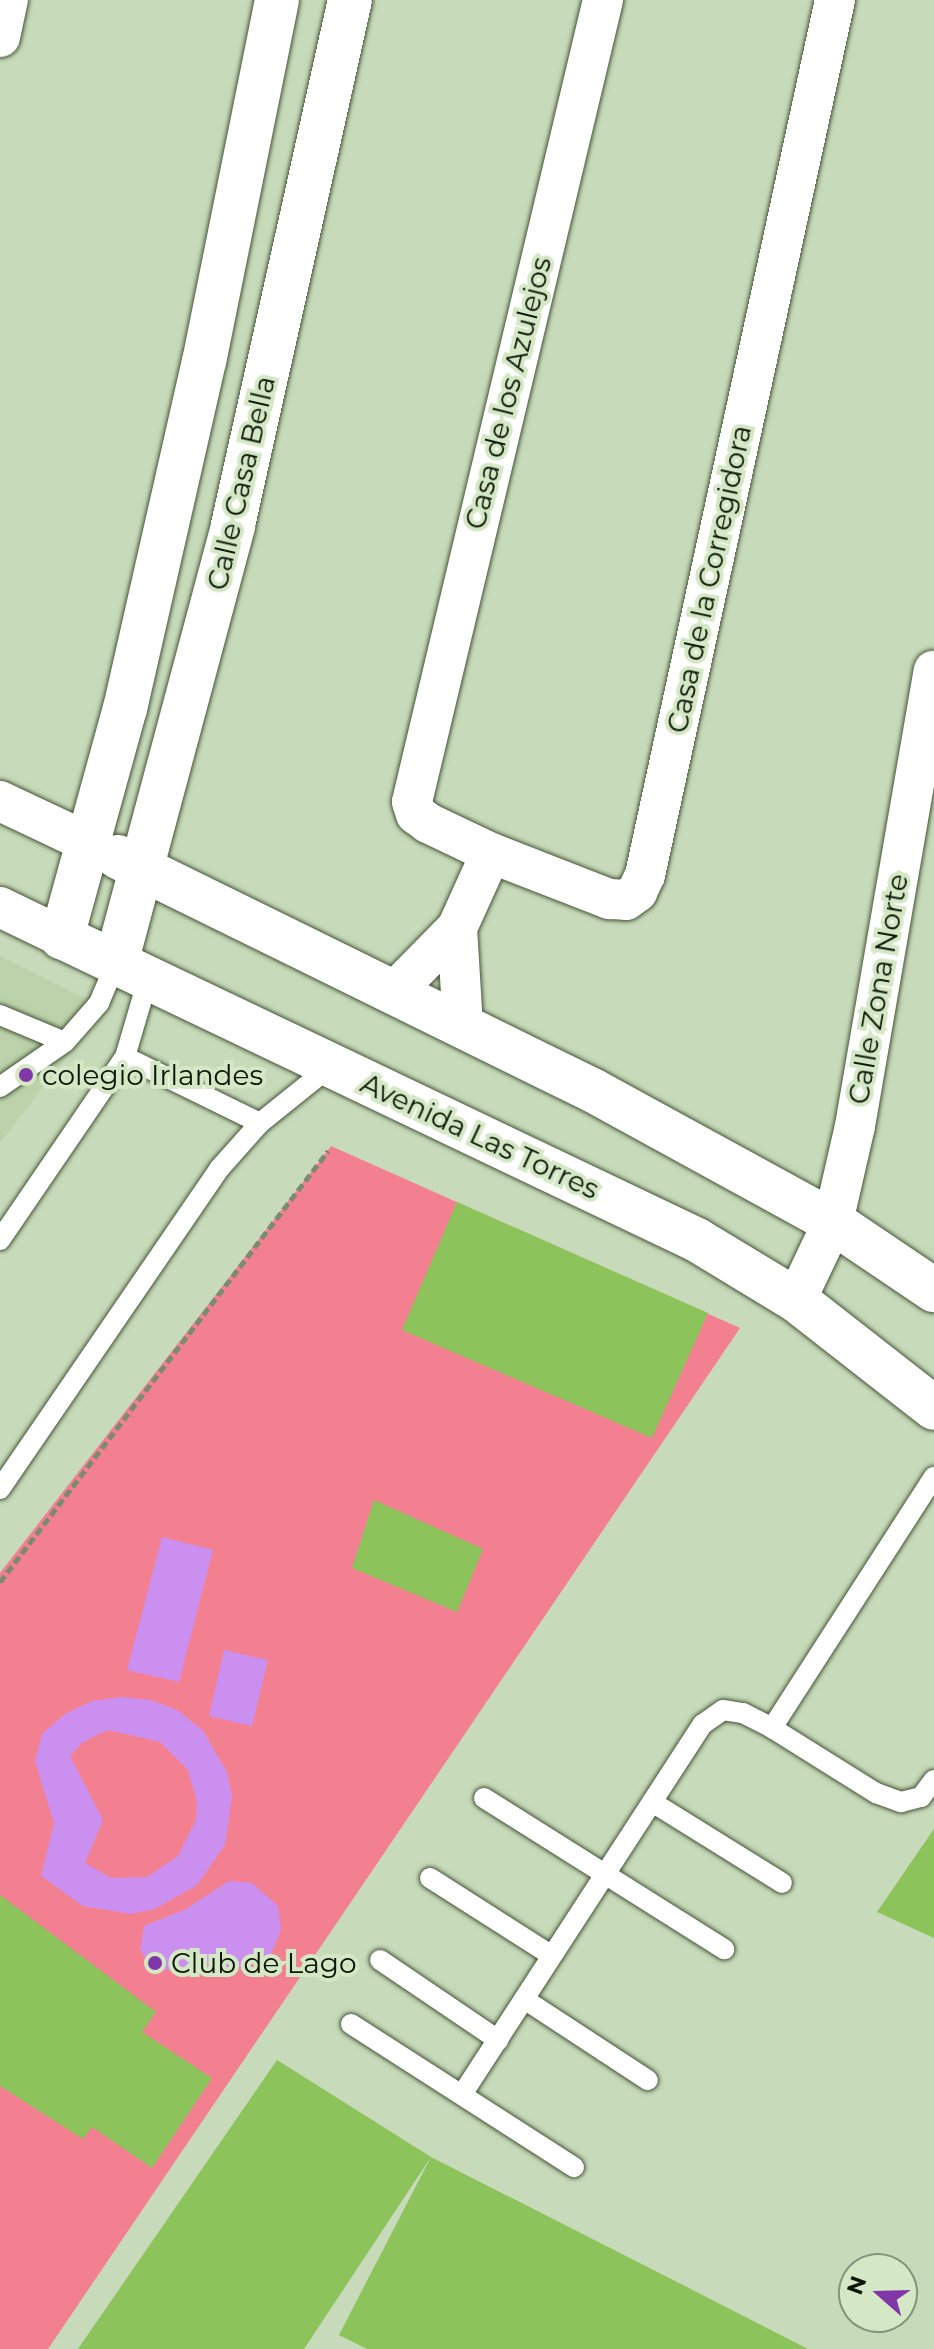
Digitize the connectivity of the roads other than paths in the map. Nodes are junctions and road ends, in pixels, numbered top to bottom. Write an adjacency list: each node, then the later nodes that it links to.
1 (8, 0): 6 (street)
2 (277, 0): 7 (street)
3 (350, 0): 8 (street, Calle Casa Bella)
4 (603, 0): 11 (street, Casa de los Azulejos)
5 (835, 0): 14 (street, Casa de la Corregidora)
6 (0, 37)
7 (204, 361): 8 (street); 13 (street)
8 (267, 376): 15 (street, Calle Casa Bella)
9 (934, 671): 10 (street, Calle Zona Norte)
10 (924, 782): 28 (street, Calle Zona Norte)
11 (412, 785): 14 (street, Casa de la Corregidora)
12 (0, 801): 13 (street)
13 (91, 844): 15 (street); 18 (street)
14 (491, 853): 17 (street)
15 (143, 869): 19 (street, Calle Casa Bella); 20 (street)
16 (0, 907): 18 (street, Avenida Las Torres)
17 (457, 928): 20 (street); 22 (street)
18 (62, 937): 19 (street, Avenida Las Torres)
19 (132, 971): 23 (lane); 24 (lane); 25 (street, Avenida Las Torres)
20 (395, 991): 22 (street)
21 (0, 1015): 23 (lane)
22 (463, 1025): 28 (street)
23 (65, 1042): 26 (lane)
24 (125, 1057): 27 (lane); 29 (lane)
25 (331, 1066): 27 (lane); 31 (street, Avenida Las Torres)
26 (0, 1087)
27 (260, 1123): 34 (lane)
28 (833, 1222): 30 (street); 31 (street, Calle Zona Norte)
29 (0, 1240)
30 (934, 1290)
31 (796, 1300): 32 (street, Avenida Las Torres)
32 (934, 1408)
33 (934, 1477): 35 (lane)
34 (0, 1489)
35 (772, 1728): 36 (lane); 38 (lane)
36 (934, 1780)
37 (484, 1798): 39 (lane)
38 (652, 1802): 39 (lane); 41 (lane)
39 (605, 1874): 42 (lane); 43 (lane)
40 (430, 1878): 43 (lane)
41 (782, 1883)
42 (724, 1949)
43 (551, 1955): 45 (lane)
44 (380, 1960): 47 (lane)
45 (524, 1999): 47 (lane); 48 (lane)
46 (351, 2024): 49 (lane)
47 (498, 2040): 49 (lane)
48 (648, 2080)
49 (463, 2093): 50 (lane)
50 (574, 2167)

